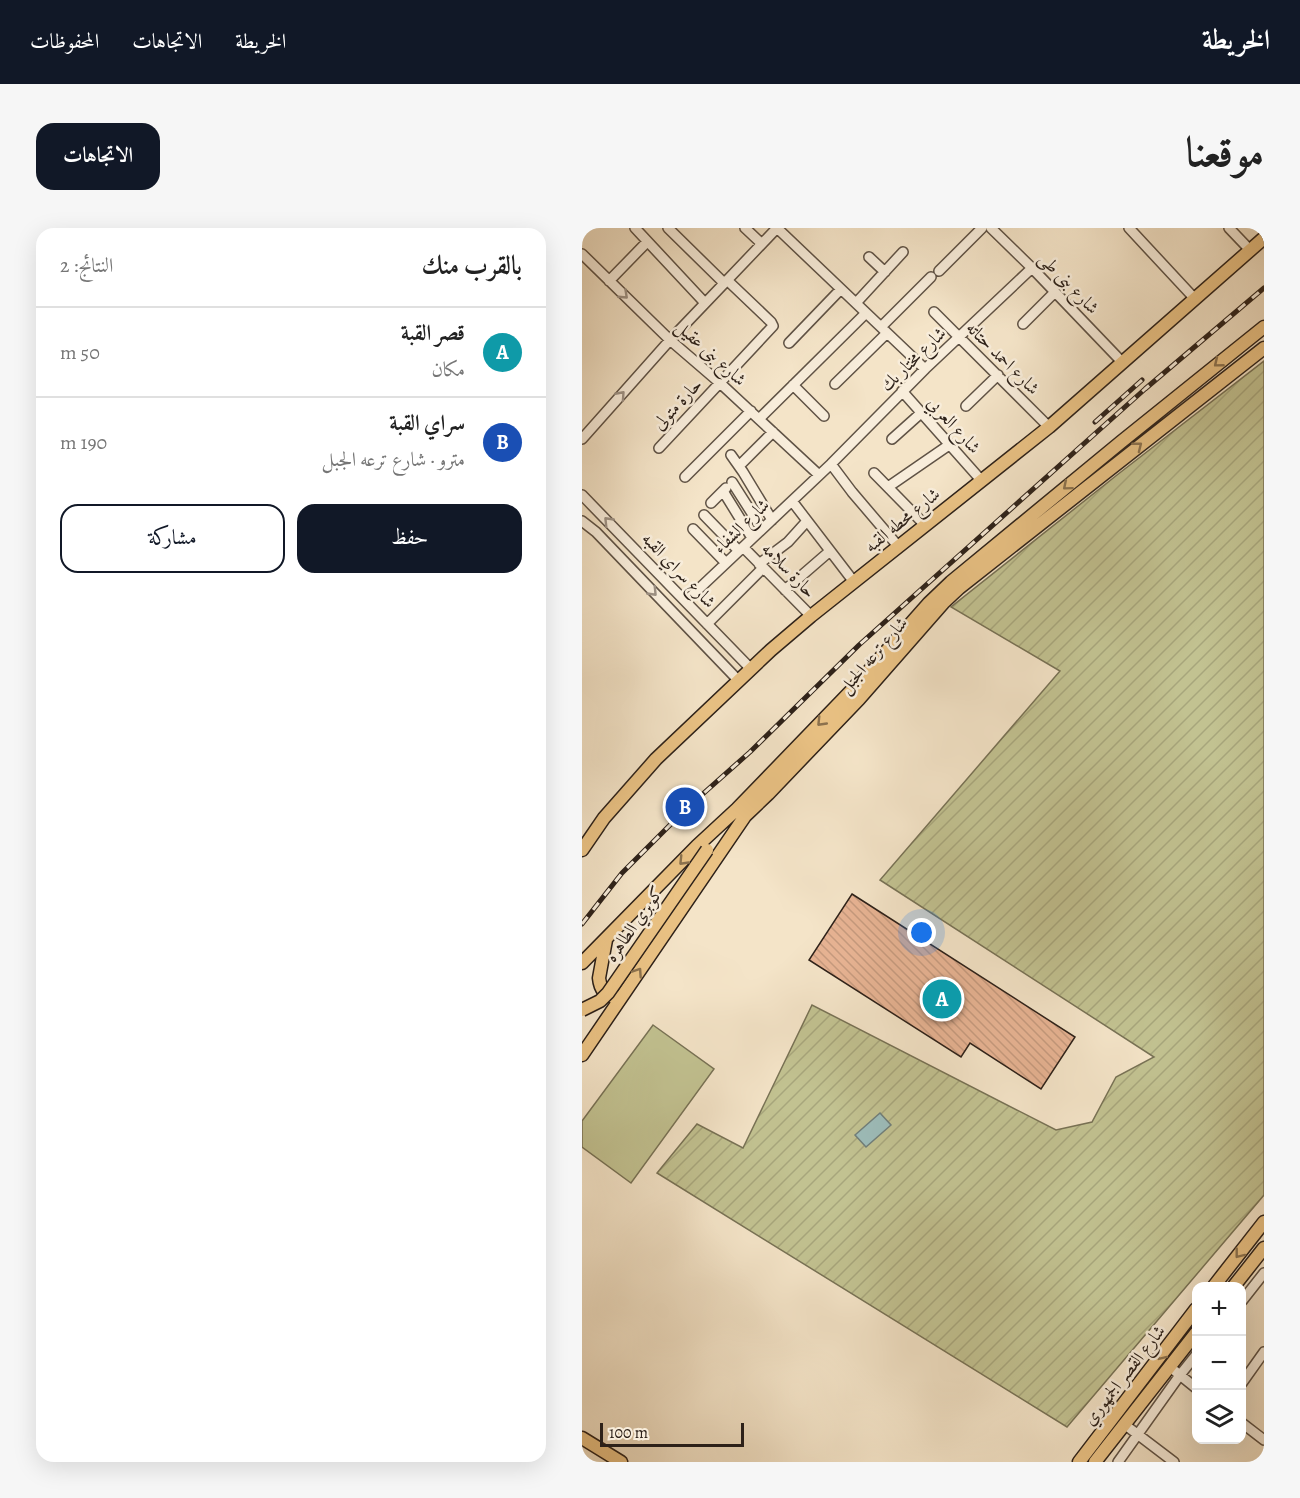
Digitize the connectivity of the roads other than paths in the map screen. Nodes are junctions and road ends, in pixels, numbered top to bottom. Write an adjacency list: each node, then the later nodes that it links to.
1 (635, 228): 10 (street)
2 (668, 228): 19 (street)
3 (745, 228): 11 (street)
4 (777, 228): 11 (street); 20 (street)
5 (982, 228): 29 (street)
6 (991, 228): 16 (street, شارع بنى طى)
7 (1129, 228): 22 (street)
8 (1229, 228): 12 (street)
9 (1264, 238): 12 (main road, شارع محطه القبه)
10 (647, 242): 18 (street); 23 (street)
11 (762, 244): 19 (street)
12 (1250, 250): 22 (main road, شارع محطه القبه)
13 (903, 252): 17 (street)
14 (582, 254): 18 (street, شارع بنى عقيل)
15 (869, 257): 17 (street)
16 (1032, 268): 21 (street, شارع بنى طى); 30 (street, شارع مختار بك)
17 (885, 272): 24 (street)
18 (609, 281): 31 (street, شارع بنى عقيل, one-way to 31)
19 (726, 281): 23 (street); 37 (street, حارة متولى)
20 (841, 289): 24 (street); 32 (street)
21 (1055, 292): 27 (street); 34 (street, شارع بنى طى)
22 (1195, 299): 34 (main road, شارع محطه القبه)
23 (705, 303): 31 (street)
24 (856, 303): 25 (street)
25 (866, 312): 29 (street); 39 (street)
26 (934, 312): 30 (street, شارع احمد حتاته)
27 (1023, 324)
28 (1264, 327): 85 (main road, شارع ترعه الجبل, one-way to 85)
29 (884, 330): 35 (street); 38 (street)
30 (959, 337): 35 (street, شارع مختار بك); 36 (street, شارع احمد حتاته)
31 (670, 340): 37 (street, شارع بنى عقيل); 48 (street, one-way to 31)
32 (789, 343)
33 (1264, 348): 90 (main road, شارع ترعه الجبل, one-way to 33)
34 (1123, 363): 46 (main road, شارع محطه القبه)
35 (925, 369): 40 (street, شارع مختار بك)
36 (998, 375): 41 (street); 46 (street, شارع احمد حتاته)
37 (720, 383): 42 (street, شارع بنى عقيل); 51 (street, حارة متولى)
38 (835, 384)
39 (793, 385): 44 (street); 45 (street)
40 (902, 392): 43 (street, شارع العربي); 53 (street, شارع مختار بك)
41 (966, 406)
42 (751, 411): 45 (street, شارع بنى عقيل); 57 (street)
43 (921, 413): 49 (street); 50 (street, شارع العربي)
44 (824, 416)
45 (759, 419): 47 (street, شارع بنى عقيل)
46 (1049, 427): 58 (main road, شارع محطه القبه)
47 (773, 432): 54 (street); 56 (street, شارع بنى عقيل)
48 (582, 439)
49 (892, 439)
50 (949, 445): 58 (street, شارع العربي); 60 (street)
51 (659, 448)
52 (731, 455): 54 (street)
53 (831, 464): 56 (street, شارع مختار بك); 73 (street)
54 (741, 469): 59 (street); 66 (street)
55 (874, 473): 60 (street)
56 (819, 475): 63 (street, شارع الشفاء)
57 (685, 477)
58 (981, 480): 69 (main road, شارع محطه القبه)
59 (732, 482): 61 (street); 71 (street)
60 (888, 487): 69 (street)
61 (723, 491): 64 (street); 72 (street)
62 (582, 495): 80 (street, شارع سراي القبه, one-way to 62)
63 (792, 501): 66 (street, شارع الشفاء); 68 (street)
64 (711, 503)
65 (704, 515): 74 (street, حارة سلامه)
66 (772, 520): 71 (street, شارع الشفاء)
67 (582, 521): 84 (street, شارع سراي القبه, one-way to 84)
68 (807, 522): 75 (street); 77 (street)
69 (925, 525): 73 (main road, شارع محطه القبه)
70 (693, 529): 76 (street)
71 (762, 529): 72 (street, شارع الشفاء)
72 (752, 538): 74 (street, شارع الشفاء)
73 (898, 546): 78 (main road, شارع محطه القبه)
74 (741, 549): 76 (street, شارع الشفاء); 77 (street, حارة سلامه)
75 (830, 551): 78 (street); 79 (street)
76 (726, 563): 80 (street, شارع الشفاء)
77 (761, 566): 79 (street, حارة سلامه); 82 (street)
78 (854, 582): 81 (main road, شارع محطه القبه)
79 (785, 590): 81 (street, حارة سلامه)
80 (686, 601): 82 (street, شارع سراي القبه)
81 (811, 616): 83 (main road, شارع محطه القبه)
82 (707, 624): 83 (street, شارع سراي القبه)
83 (751, 669): 84 (main road, شارع محطه القبه)
84 (738, 680): 86 (main road, شارع محطه القبه)
85 (737, 809): 87 (main road, شارع ترعه الجبل); 88 (main road, شارع ترعه الجبل, one-way to 88)
86 (582, 850)
87 (707, 850): 91 (main road, كوبري الطاهره, bridge)
88 (606, 940): 89 (main road, شارع ترعه الجبل); 90 (main road)
89 (582, 963)
90 (621, 996): 92 (main road, شارع ترعه الجبل)
91 (582, 1010)
92 (582, 1055)
93 (1264, 1222): 96 (main road, one-way to 96)
94 (1264, 1248): 97 (main road)
95 (1264, 1273): 98 (street)
96 (1218, 1282)
97 (1238, 1282)
98 (1246, 1295)
99 (1192, 1316): 113 (main road, شارع القصر الجمهوري, one-way to 113)
100 (1195, 1336): 103 (main road, شارع القصر الجمهوري)
101 (1263, 1358): 105 (street)
102 (1192, 1361): 104 (street)
103 (1170, 1367): 104 (street); 107 (main road, شارع القصر الجمهوري)
104 (1180, 1375): 106 (street); 109 (street)
105 (1246, 1378)
106 (1192, 1384)
107 (1124, 1424): 109 (street); 114 (main road, شارع القصر الجمهوري)
108 (1246, 1426): 110 (street)
109 (1137, 1434): 115 (street); 116 (street)
110 (1264, 1440)
111 (585, 1443): 112 (main road)
112 (621, 1462)
113 (1079, 1462)
114 (1095, 1462)
115 (1118, 1462)
116 (1174, 1462)

